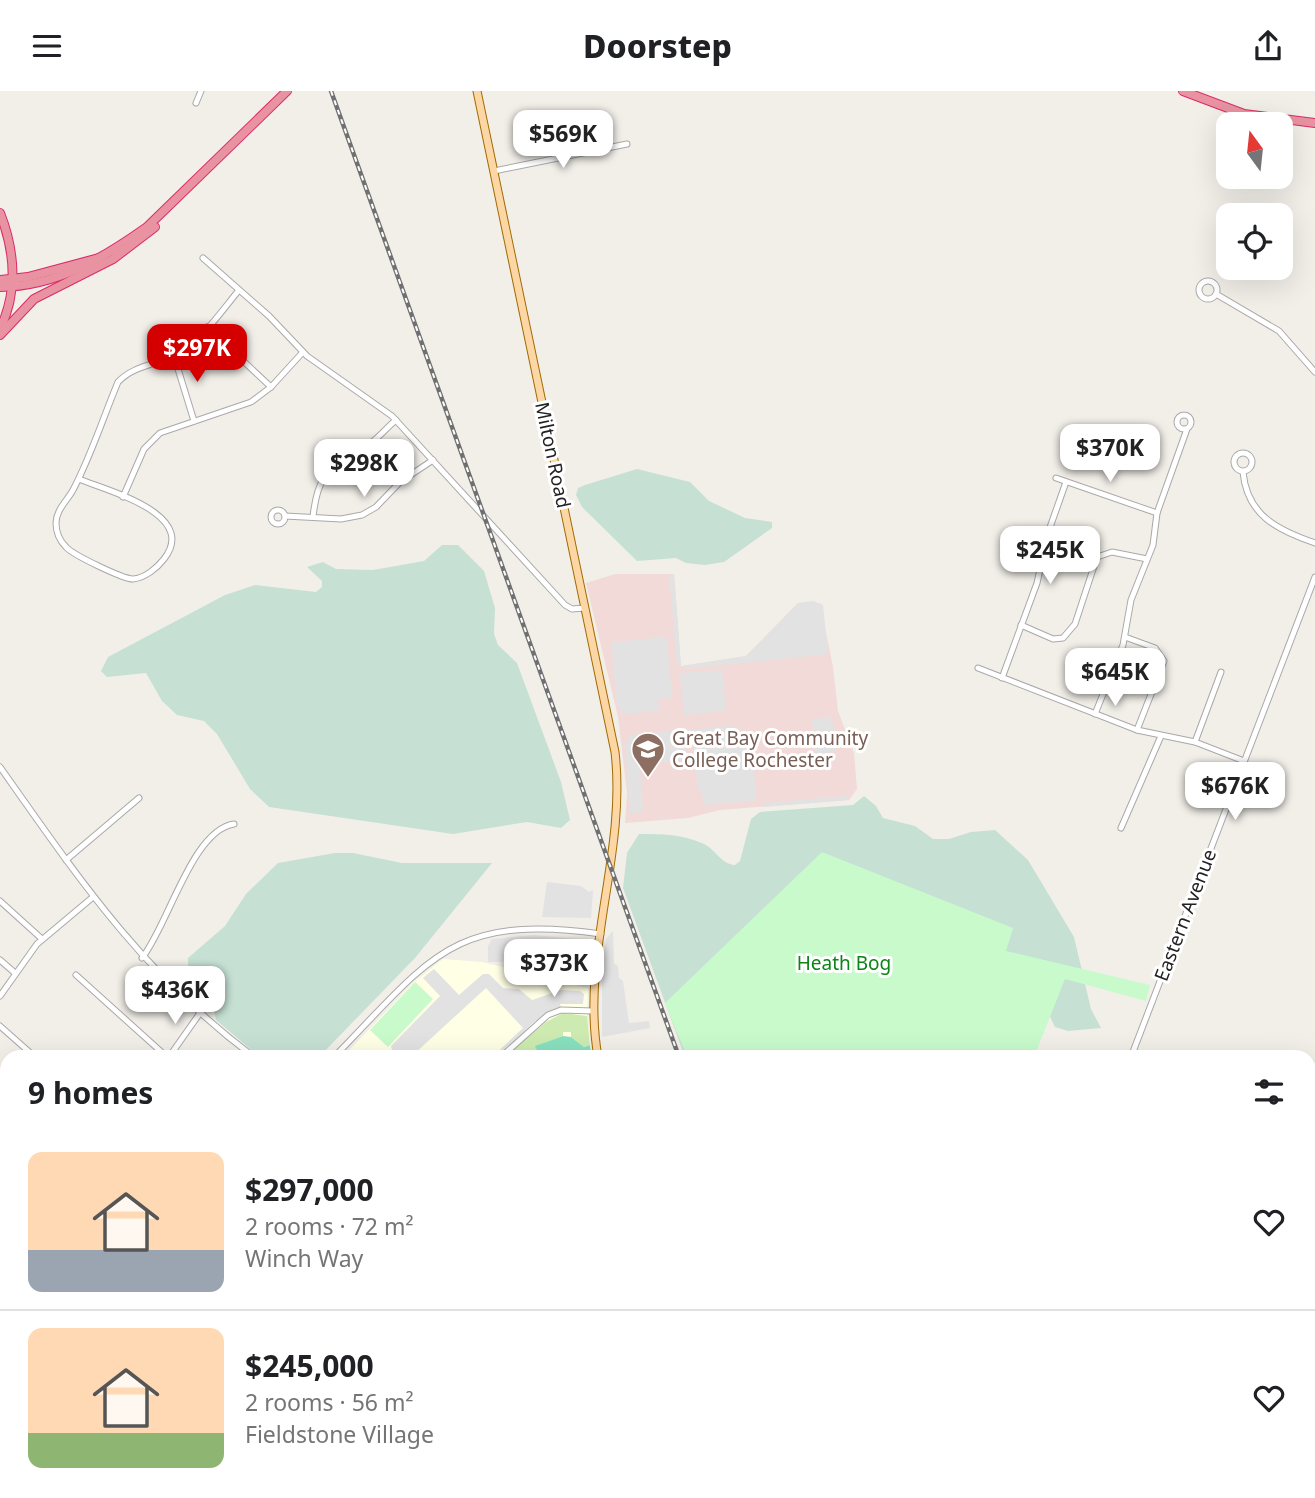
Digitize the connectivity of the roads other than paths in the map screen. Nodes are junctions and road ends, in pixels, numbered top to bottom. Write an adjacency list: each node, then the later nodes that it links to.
1 (201, 91): 5 (street)
2 (287, 91): 10 (highway)
3 (477, 91): 8 (main road, Milton Road)
4 (1183, 91): 6 (highway)
5 (196, 103)
6 (1315, 123)
7 (627, 144): 8 (street)
8 (494, 171): 39 (main road, Milton Road)
9 (0, 213): 13 (highway)
10 (160, 215): 13 (highway); 19 (highway)
11 (203, 258): 15 (street)
12 (0, 280): 13 (highway)
13 (12, 283): 14 (highway); 18 (highway)
14 (0, 287)
15 (239, 291): 17 (street); 20 (street)
16 (1216, 295): 22 (street)
17 (207, 327): 21 (street); 23 (street)
18 (0, 329)
19 (0, 335)
20 (303, 352): 23 (street); 24 (street)
21 (174, 356): 25 (street); 30 (street)
22 (1315, 372)
23 (271, 387): 25 (street)
24 (396, 420): 27 (street); 35 (street)
25 (194, 421): 32 (street)
26 (1187, 429): 33 (street)
27 (433, 460): 35 (street); 39 (street)
28 (1243, 472): 36 (street)
29 (1056, 478): 31 (street)
30 (79, 479): 32 (street); 32 (street)
31 (1066, 482): 33 (street); 40 (street)
32 (123, 497)
33 (1157, 513): 37 (street)
34 (285, 516): 35 (street)
35 (313, 517)
36 (1315, 543)
37 (1147, 559): 40 (street); 41 (street)
38 (1315, 577): 49 (street, Eastern Avenue)
39 (584, 608): 57 (main road, Milton Road)
40 (1021, 625): 44 (street)
41 (1125, 637): 45 (street); 46 (street)
42 (978, 668): 44 (street)
43 (1221, 672): 48 (street)
44 (1002, 678): 45 (street)
45 (1095, 715): 46 (street)
46 (1137, 730): 47 (street)
47 (1161, 736): 48 (street); 53 (street)
48 (1195, 741): 49 (street)
49 (1244, 761): 74 (street, Eastern Avenue)
50 (0, 767): 54 (street)
51 (139, 799): 54 (street)
52 (234, 824): 59 (street)
53 (1122, 828)
54 (66, 860): 55 (street)
55 (93, 897): 58 (street); 59 (street)
56 (0, 901): 58 (street)
57 (601, 934): 64 (main road, Milton Road); 71 (street)
58 (42, 939): 61 (street)
59 (142, 958): 65 (street)
60 (0, 960): 61 (street)
61 (15, 973): 63 (street)
62 (76, 975): 68 (street)
63 (0, 996)
64 (593, 1011): 72 (street); 73 (main road, Milton Road)
65 (200, 1013): 69 (street); 70 (street)
66 (0, 1026): 67 (street)
67 (27, 1050)
68 (160, 1050)
69 (173, 1050)
70 (245, 1050)
71 (341, 1050)
72 (508, 1050)
73 (597, 1050)
74 (1134, 1050)

